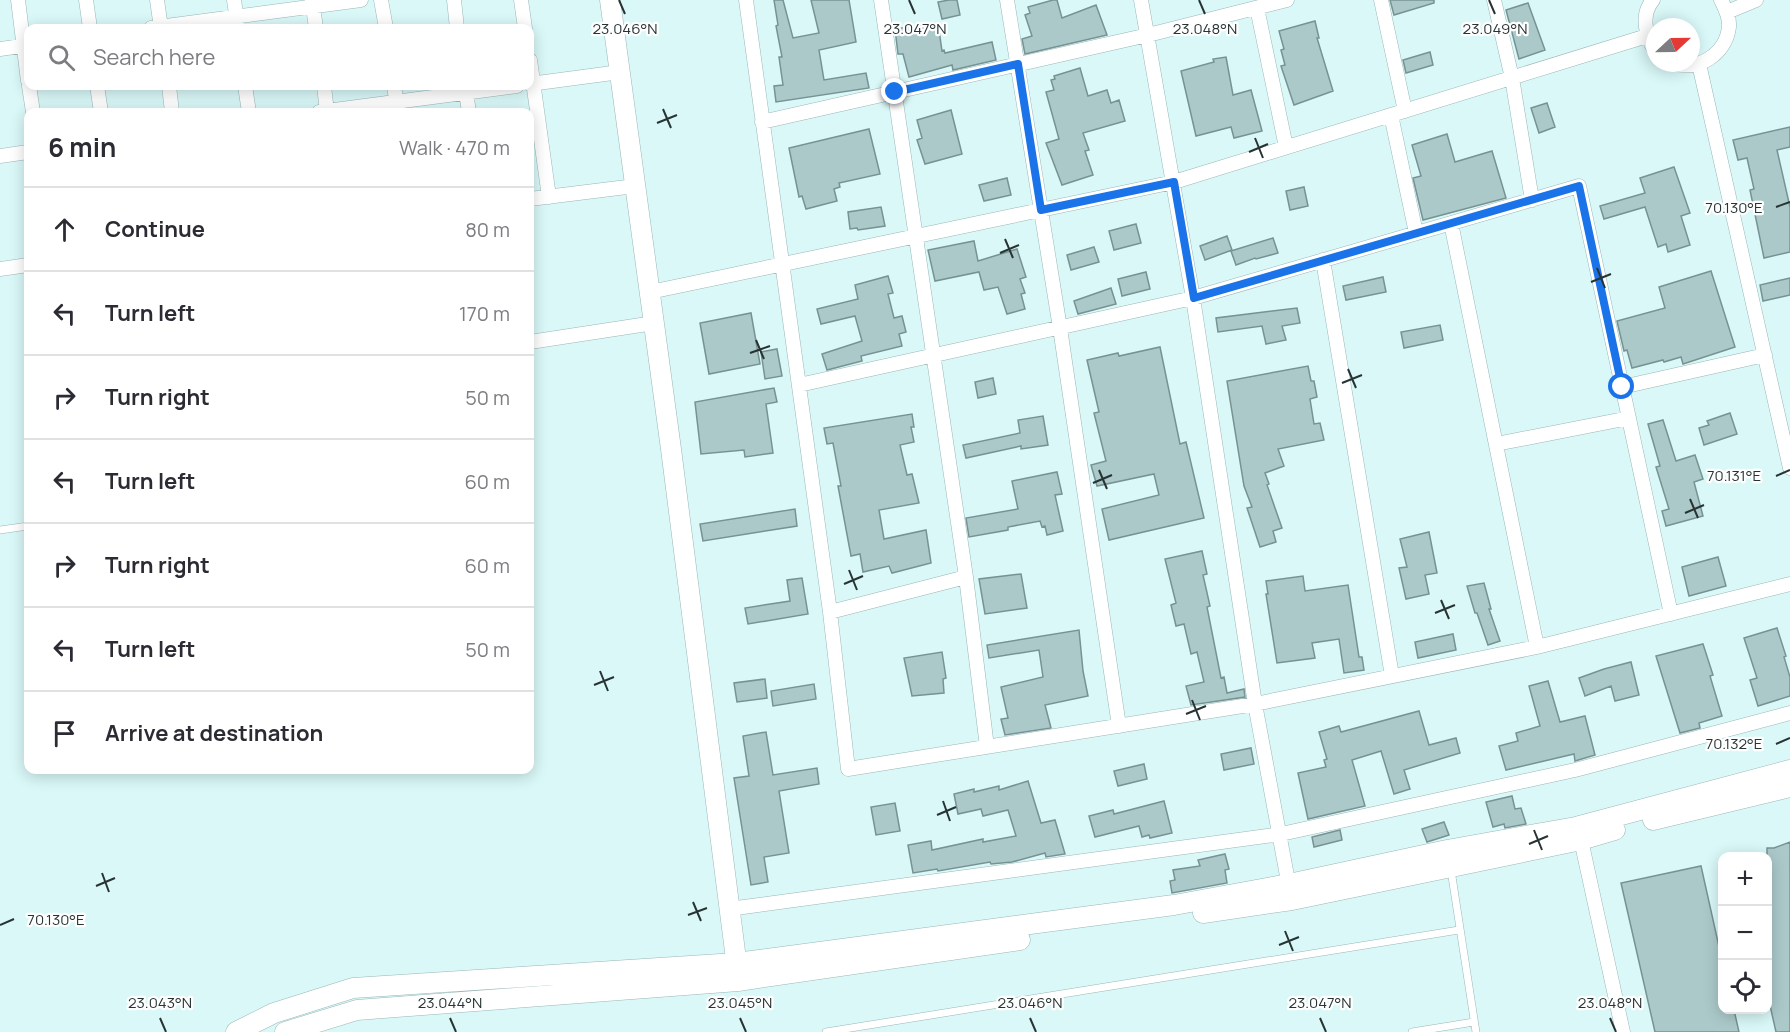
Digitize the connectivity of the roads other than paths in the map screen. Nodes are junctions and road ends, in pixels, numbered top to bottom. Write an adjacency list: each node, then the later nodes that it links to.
1 (18, 0): 31 (street)
2 (86, 0): 24 (street)
3 (157, 0): 25 (street)
4 (234, 0): 23 (street)
5 (361, 0): 19 (street)
6 (381, 0): 28 (street)
7 (454, 0): 29 (street)
8 (521, 0): 30 (street)
9 (610, 0): 39 (street)
10 (746, 0): 60 (street)
11 (881, 0): 51 (street)
12 (1007, 0): 36 (street)
13 (1141, 0): 32 (street)
14 (1287, 0): 21 (street)
15 (1381, 0): 59 (street)
16 (1494, 0): 40 (street)
17 (1653, 0): 22 (street)
18 (1756, 0): 20 (street)
19 (312, 3): 23 (street); 27 (street)
20 (1724, 6): 37 (street)
21 (1257, 8): 32 (street); 61 (street)
22 (1646, 18)
23 (237, 23): 26 (street)
24 (89, 24)
25 (158, 24)
26 (221, 24)
27 (315, 24)
28 (385, 24)
29 (457, 24)
30 (524, 24)
31 (24, 34)
32 (1148, 35): 36 (street); 64 (street)
33 (1646, 36): 40 (street)
34 (24, 45): 35 (street)
35 (0, 49)
36 (1018, 64): 51 (street); 69 (street)
37 (1700, 64)
38 (1700, 68): 83 (street)
39 (620, 72): 41 (street); 65 (street)
40 (1512, 78): 59 (street); 68 (street)
41 (534, 83)
42 (30, 90): 53 (street)
43 (98, 90): 54 (street)
44 (169, 90): 55 (street)
45 (246, 90): 56 (street)
46 (324, 90): 57 (street)
47 (395, 90): 52 (street)
48 (462, 90): 52 (street)
49 (466, 90): 58 (street)
50 (532, 90): 66 (street)
51 (895, 92): 60 (street); 72 (street)
52 (397, 107)
53 (32, 108)
54 (101, 108)
55 (172, 108)
56 (248, 108)
57 (324, 108)
58 (468, 108)
59 (1398, 113): 61 (street); 71 (street)
60 (762, 122): 74 (street)
61 (1286, 147): 64 (street)
62 (24, 153): 63 (street)
63 (0, 156)
64 (1174, 182): 69 (street); 78 (street)
65 (635, 186): 66 (street); 77 (street)
66 (549, 197): 67 (street)
67 (534, 199)
68 (1532, 200): 70 (street); 85 (street)
69 (1041, 210): 72 (street); 80 (street)
70 (1451, 223): 71 (street); 87 (street)
71 (1416, 233): 73 (street)
72 (916, 236): 74 (street); 82 (street)
73 (1323, 261): 78 (street); 96 (street)
74 (782, 265): 77 (street); 84 (street)
75 (24, 266): 76 (street)
76 (0, 269)
77 (650, 292): 79 (street)
78 (1194, 298): 80 (street); 97 (street)
79 (654, 323): 81 (street); 107 (street)
80 (1060, 328): 82 (street); 99 (street)
81 (534, 341)
82 (934, 355): 84 (street); 91 (street)
83 (1765, 355): 85 (street); 88 (street)
84 (799, 385): 93 (street)
85 (1622, 387): 86 (street)
86 (1629, 418): 87 (street); 94 (street)
87 (1496, 444): 95 (street)
88 (1790, 468)
89 (24, 526): 90 (lane)
90 (0, 530)
91 (966, 577): 93 (street); 100 (street)
92 (1790, 584): 94 (street)
93 (830, 612): 100 (street)
94 (1671, 614): 95 (street)
95 (1537, 647): 96 (street)
96 (1392, 676): 97 (street)
97 (1255, 704): 99 (street); 103 (street)
98 (1790, 713): 103 (street)
99 (1119, 726): 100 (street)
100 (987, 747)
101 (1790, 770): 105 (street)
102 (1790, 787): 104 (street)
103 (1281, 834): 106 (street); 107 (street)
104 (1581, 840): 105 (street); 116 (street)
105 (1449, 859): 106 (street); 108 (lane)
106 (1290, 892): 109 (street)
107 (729, 909): 109 (street)
108 (1459, 930): 110 (lane); 113 (lane)
109 (737, 972): 111 (street); 112 (street)
110 (1474, 1022): 114 (lane); 115 (lane)
111 (236, 1032)
112 (285, 1032)
113 (826, 1032)
114 (1412, 1032)
115 (1476, 1032)
116 (1623, 1032)

